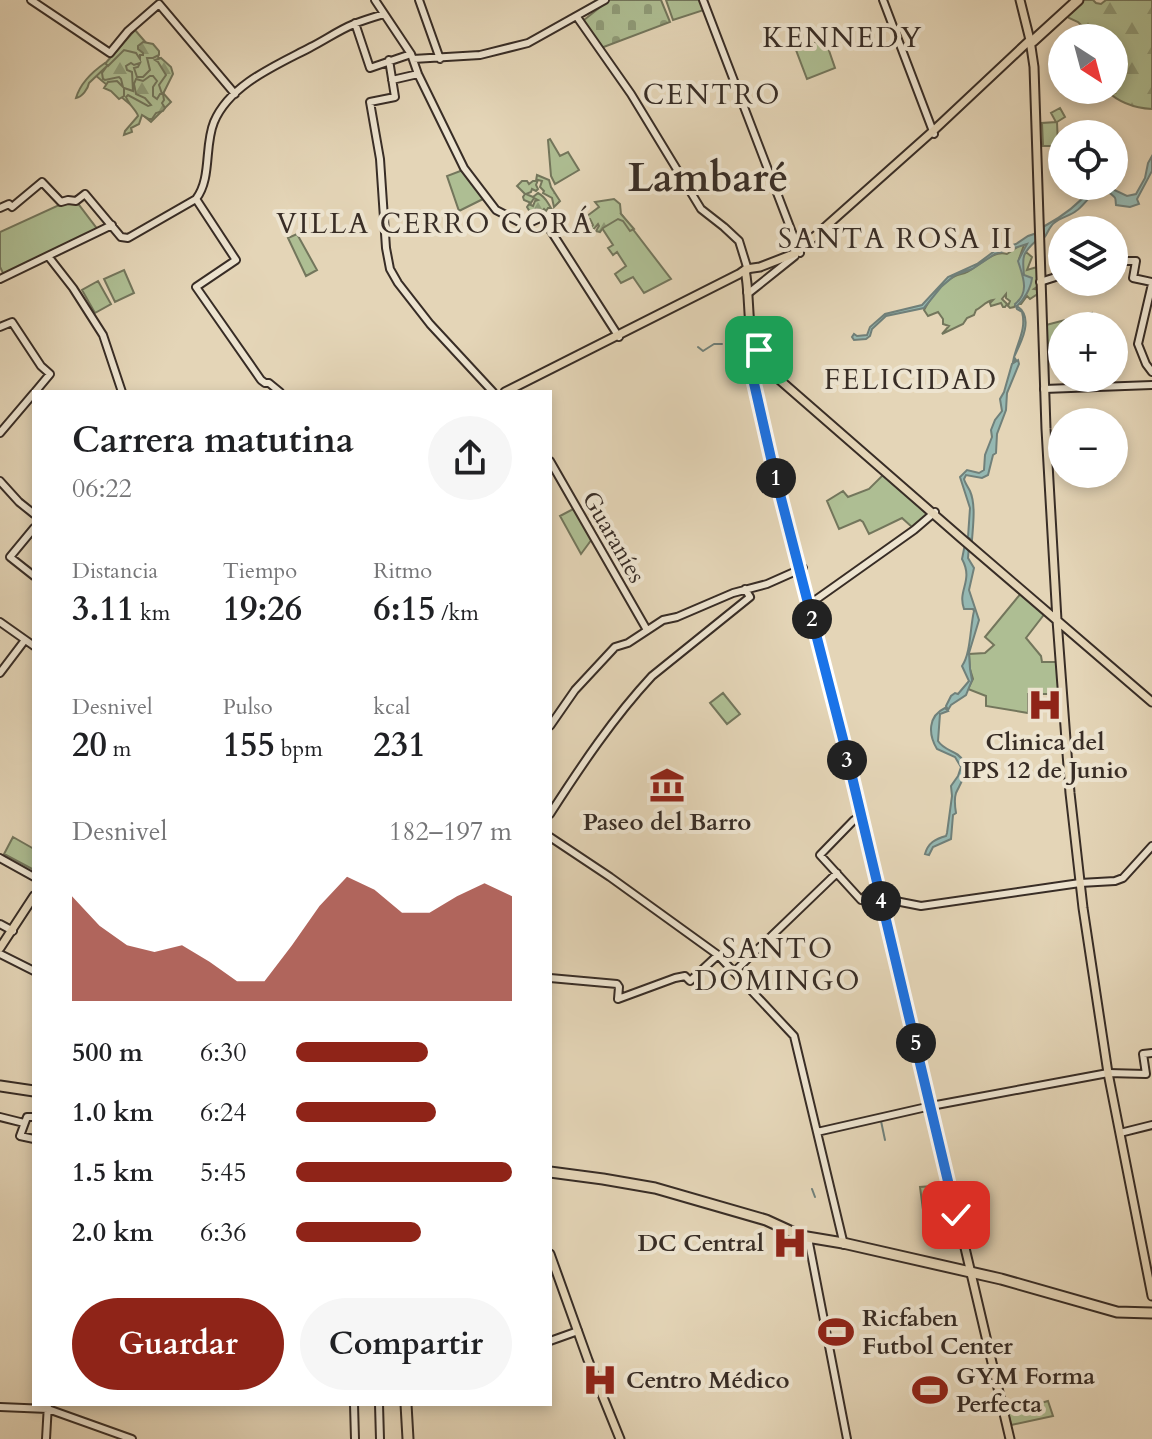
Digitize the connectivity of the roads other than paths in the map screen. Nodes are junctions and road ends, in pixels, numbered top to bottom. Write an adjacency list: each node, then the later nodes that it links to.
1 (31, 0): 18 (street)
2 (376, 0): 9 (street)
3 (419, 0): 14 (street)
4 (605, 0): 10 (street)
5 (703, 0): 23 (street)
6 (883, 0): 19 (street)
7 (1022, 0): 12 (main road)
8 (1076, 0): 12 (highway)
9 (384, 14): 11 (street); 13 (street)
10 (579, 20): 14 (street); 26 (street)
11 (355, 23): 15 (street); 18 (street)
12 (1030, 44): 19 (main road); 19 (main road); 29 (main road)
13 (412, 56): 14 (street); 15 (street); 16 (street)
14 (440, 59)
15 (389, 60): 17 (street)
16 (418, 74): 17 (street); 33 (street)
17 (392, 80): 41 (street)
18 (235, 94): 20 (street)
19 (934, 132): 23 (main road)
20 (196, 199): 22 (street); 40 (street)
21 (0, 208): 22 (street)
22 (109, 226): 24 (street)
23 (798, 253): 26 (main road); 31 (street)
24 (48, 256): 27 (street); 39 (street)
25 (1128, 261): 30 (street)
26 (745, 273): 31 (main road); 33 (main road)
27 (0, 279)
28 (1048, 279): 29 (street)
29 (1041, 281): 37 (main road)
30 (1152, 283): 35 (street)
31 (749, 294): 34 (main road)
32 (0, 327): 38 (street)
33 (619, 336): 42 (main road)
34 (751, 348): 48 (main road); 51 (main road)
35 (1152, 372)
36 (1152, 385): 37 (street)
37 (1046, 389): 50 (main road)
38 (36, 390)
39 (121, 390)
40 (275, 390)
41 (491, 390)
42 (510, 390)
43 (32, 394): 44 (street)
44 (0, 433)
45 (552, 464): 57 (street, Guaraníes)
46 (0, 481): 47 (street)
47 (32, 512)
48 (934, 513): 54 (street); 55 (main road)
49 (32, 530): 52 (street)
50 (1056, 556): 55 (main road); 55 (main road)
51 (802, 568): 53 (street); 54 (main road)
52 (32, 574)
53 (745, 589): 57 (street); 63 (street)
54 (810, 602): 64 (main road)
55 (1059, 619): 61 (main road); 70 (main road)
56 (0, 622): 58 (street)
57 (647, 630): 62 (street)
58 (25, 640): 59 (street); 60 (street)
59 (32, 645)
60 (0, 673)
61 (1152, 700)
62 (552, 723)
63 (552, 811)
64 (862, 816): 68 (street); 71 (main road)
65 (552, 836): 77 (street)
66 (1152, 846): 70 (street)
67 (0, 858): 69 (street)
68 (837, 873): 71 (street); 79 (street)
69 (32, 876)
70 (1081, 883): 72 (street); 82 (main road)
71 (878, 885): 72 (main road)
72 (882, 898): 85 (main road)
73 (32, 901): 75 (main road)
74 (0, 924): 75 (street)
75 (13, 931): 76 (main road)
76 (0, 951): 78 (street)
77 (718, 955): 79 (street); 80 (street)
78 (32, 970)
79 (734, 972): 90 (street)
80 (552, 978)
81 (1152, 1053): 82 (street)
82 (1109, 1073): 85 (street); 91 (main road)
83 (0, 1085): 84 (highway)
84 (32, 1089)
85 (932, 1105): 90 (street); 97 (main road)
86 (31, 1116): 88 (street)
87 (0, 1117): 88 (street)
88 (24, 1123): 92 (street)
89 (1152, 1125): 91 (street)
90 (817, 1132): 95 (street)
91 (1121, 1132): 98 (main road); 99 (main road)
92 (32, 1139)
93 (552, 1174): 94 (highway)
94 (809, 1239): 95 (highway); 114 (street)
95 (844, 1245): 97 (highway)
96 (554, 1274): 101 (main road)
97 (972, 1274): 100 (highway); 115 (main road)
98 (1152, 1284)
99 (1152, 1296)
100 (1152, 1314)
101 (577, 1331): 102 (street); 113 (main road)
102 (552, 1340)
103 (354, 1406): 110 (street)
104 (379, 1406): 111 (street)
105 (405, 1406): 112 (highway)
106 (0, 1407): 107 (street)
107 (52, 1407): 108 (street); 109 (street)
108 (46, 1439)
109 (132, 1439)
110 (355, 1439)
111 (380, 1439)
112 (406, 1439)
113 (619, 1439)
114 (847, 1439)
115 (1011, 1439)

